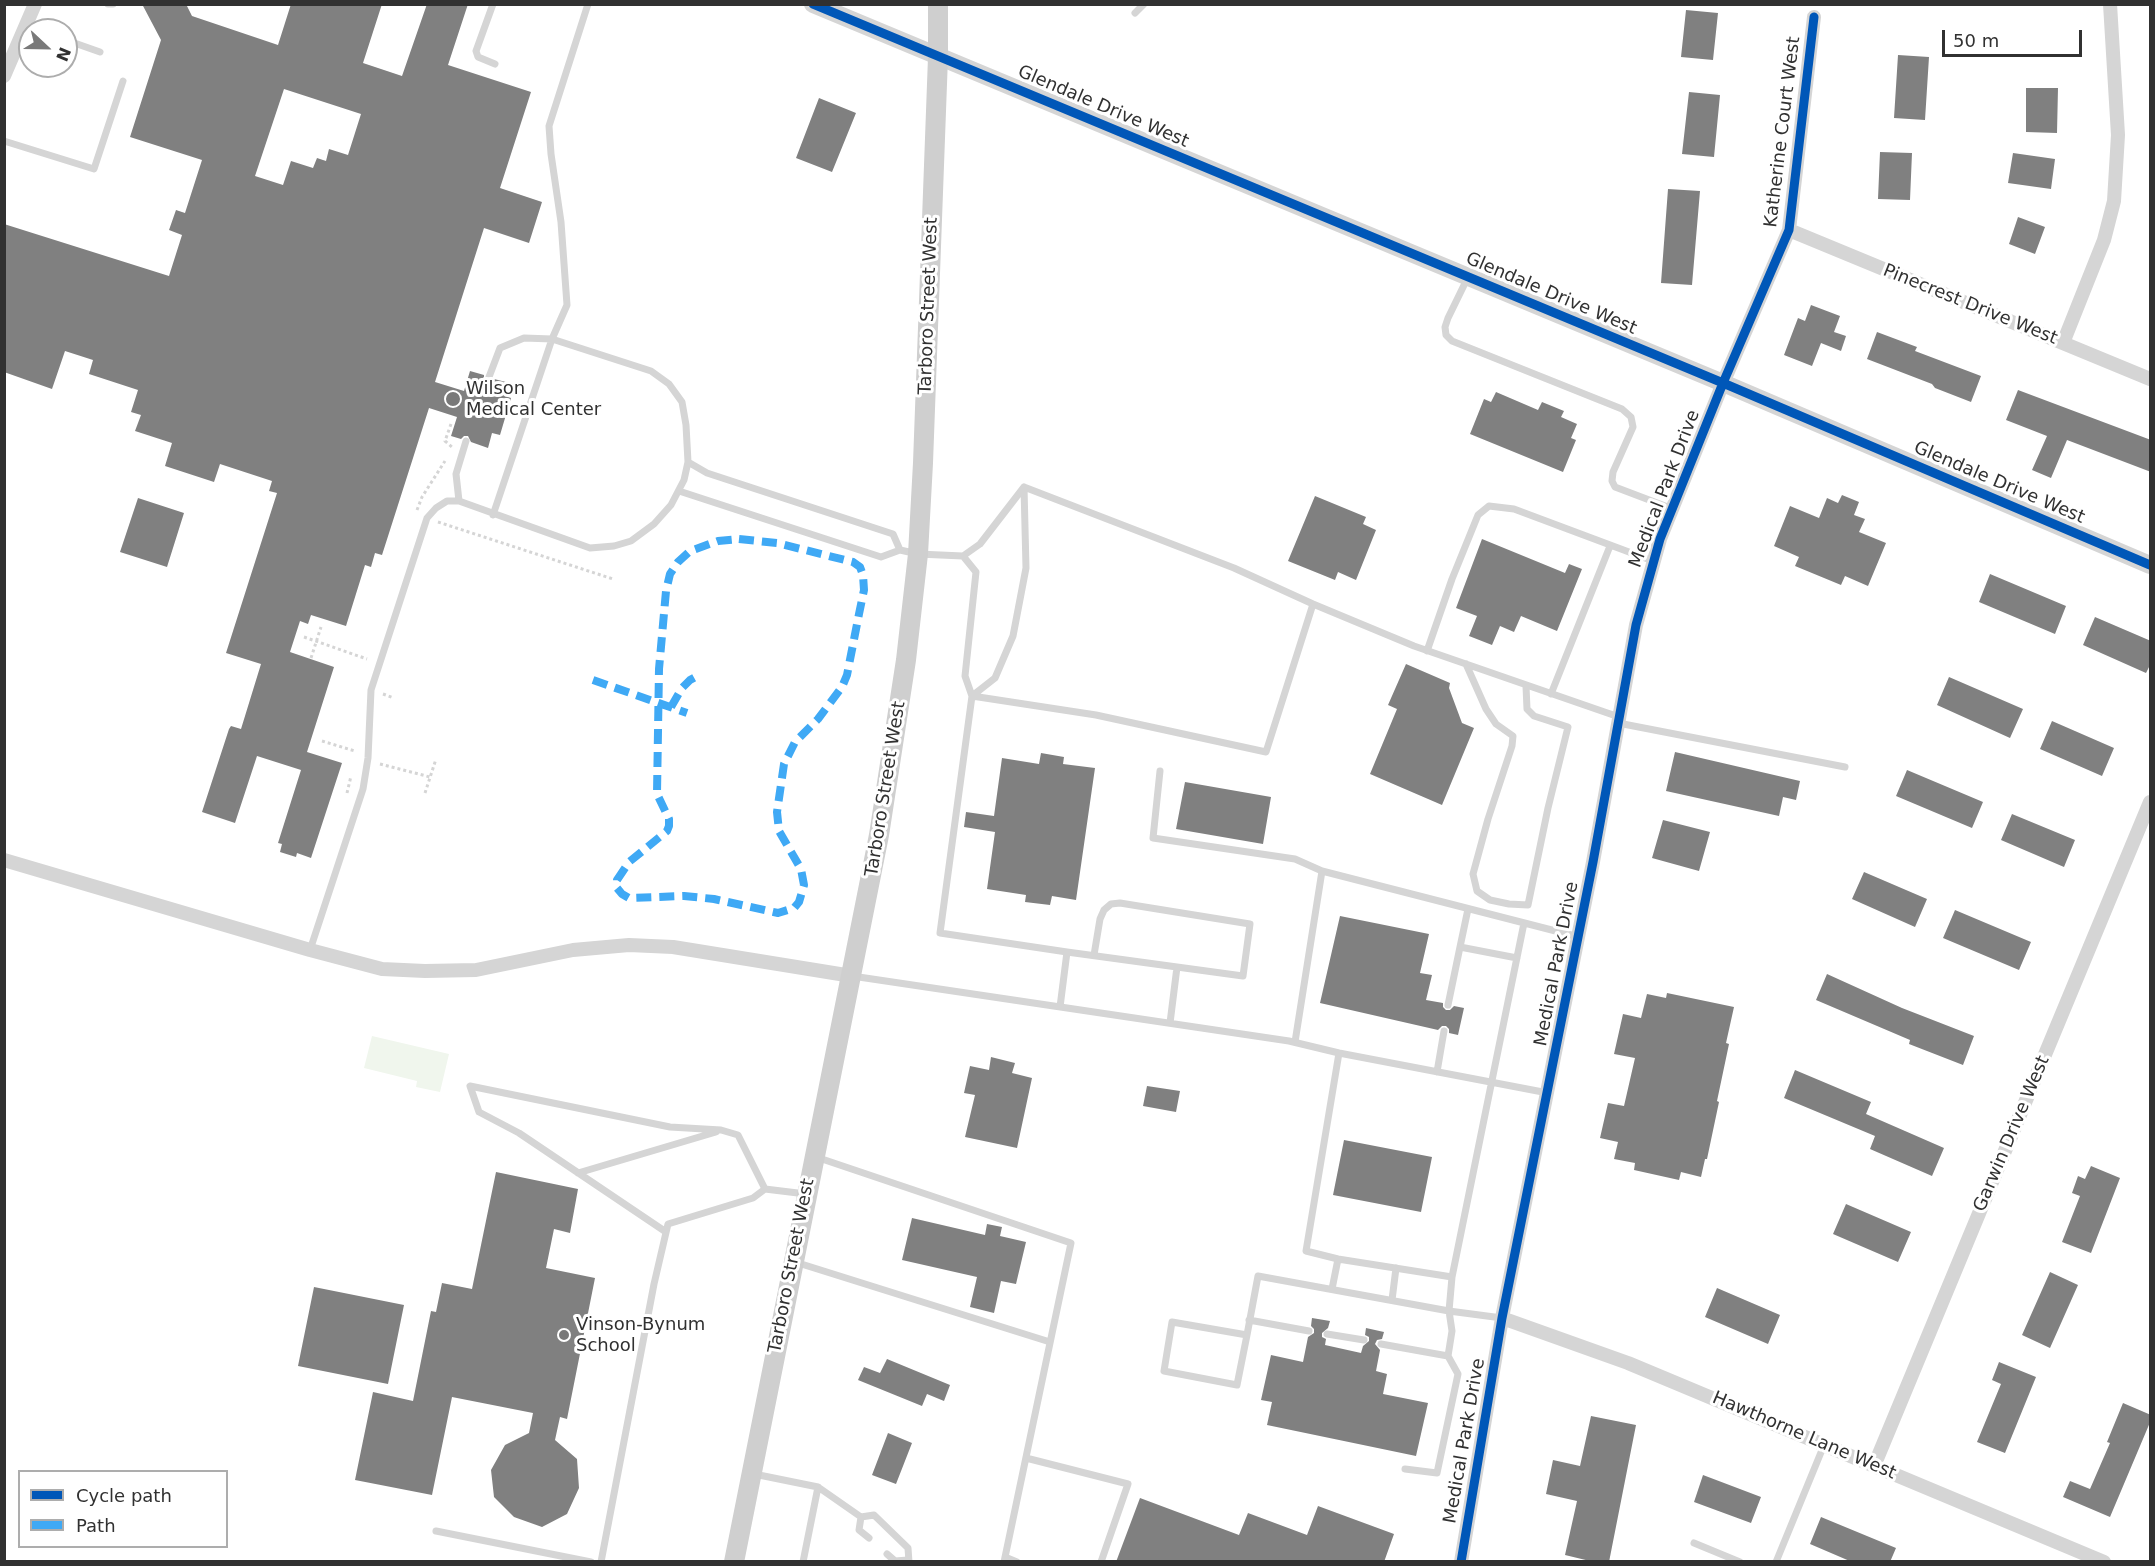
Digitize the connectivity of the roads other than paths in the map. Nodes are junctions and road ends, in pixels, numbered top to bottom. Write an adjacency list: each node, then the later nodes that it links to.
1 (108, 4): 2 (lane)
2 (113, 4)
3 (493, 4): 15 (lane)
4 (588, 4): 21 (lane)
5 (813, 4): 14 (street, Glendale Drive West)
6 (938, 4): 14 (main road, Tarboro Street West)
7 (1144, 4): 9 (lane)
8 (2110, 4): 22 (street)
9 (1135, 14)
10 (1814, 17): 19 (street, Katherine Court West)
11 (78, 44): 13 (lane)
12 (18, 52): 16 (street)
13 (100, 52)
14 (938, 57): 20 (street, Glendale Drive West); 34 (main road, Tarboro Street West)
15 (495, 64)
16 (4, 76)
17 (123, 81): 18 (lane)
18 (4, 141)
19 (1789, 230): 22 (street, Pinecrest Drive West); 25 (street, Katherine Court West)
20 (1468, 277): 25 (street, Glendale Drive West); 31 (lane)
21 (552, 339): 23 (lane); 27 (lane); 32 (lane)
22 (2063, 343): 24 (street, Pinecrest Drive West)
23 (489, 377)
24 (2151, 379)
25 (1723, 383): 31 (street, Medical Park Drive); 37 (street, Glendale Drive West)
26 (466, 441): 30 (lane)
27 (688, 462): 29 (lane); 34 (lane)
28 (1024, 487): 35 (lane); 38 (lane); 43 (lane)
29 (679, 491): 32 (lane); 34 (lane)
30 (459, 501): 32 (lane); 54 (lane)
31 (1672, 509): 36 (street, Medical Park Drive)
32 (493, 515)
33 (1610, 546): 36 (lane); 39 (lane); 42 (lane)
34 (909, 552): 35 (lane); 59 (main road, Tarboro Street West)
35 (963, 556): 43 (lane)
36 (1653, 561): 44 (street, Medical Park Drive)
37 (2151, 565)
38 (1313, 604): 39 (lane); 43 (lane)
39 (1427, 651): 40 (lane)
40 (1466, 664): 41 (lane); 41 (lane)
41 (1526, 686): 42 (lane)
42 (1551, 694): 44 (lane)
43 (972, 696): 55 (lane)
44 (1619, 720): 45 (lane); 52 (street, Medical Park Drive)
45 (1845, 767)
46 (1160, 771): 49 (lane)
47 (2151, 802): 93 (street, Garwin Drive West)
48 (4, 860): 54 (street)
49 (1322, 871): 50 (lane); 64 (lane)
50 (1468, 909): 51 (lane); 53 (lane)
51 (1524, 923): 52 (lane); 57 (lane)
52 (1579, 937): 68 (street, Medical Park Drive)
53 (1460, 947): 57 (lane); 60 (lane)
54 (310, 950): 59 (street)
55 (1067, 952): 56 (lane); 61 (lane)
56 (1094, 955): 58 (lane); 58 (lane)
57 (1517, 958): 67 (lane)
58 (1177, 967): 62 (lane)
59 (852, 976): 61 (lane); 70 (main road, Tarboro Street West)
60 (1448, 1005)
61 (1060, 1007): 62 (lane)
62 (1170, 1023): 64 (lane)
63 (1443, 1031): 66 (lane)
64 (1295, 1042): 65 (lane)
65 (1339, 1053): 66 (lane); 75 (lane)
66 (1437, 1072): 67 (lane)
67 (1492, 1082): 68 (lane); 78 (lane)
68 (1548, 1093): 82 (street, Medical Park Drive)
69 (721, 1130): 71 (lane); 71 (lane); 72 (lane)
70 (814, 1156): 73 (main road, Tarboro Street West); 88 (lane)
71 (578, 1173): 74 (lane)
72 (765, 1189): 73 (lane); 74 (lane)
73 (806, 1194): 76 (main road, Tarboro Street West)
74 (666, 1232): 105 (lane)
75 (1338, 1259): 77 (lane); 79 (lane)
76 (793, 1262): 88 (lane); 95 (main road, Tarboro Street West)
77 (1396, 1268): 78 (lane); 80 (lane)
78 (1452, 1277): 81 (lane)
79 (1332, 1289): 80 (lane); 83 (lane)
80 (1392, 1300): 81 (lane)
81 (1449, 1311): 82 (lane); 90 (lane)
82 (1502, 1318): 91 (street, Hawthorne Lane West); 110 (street, Medical Park Drive)
83 (1249, 1320): 84 (lane); 86 (lane)
84 (1309, 1331)
85 (1327, 1334): 87 (lane)
86 (1246, 1335): 86 (lane)
87 (1364, 1340)
88 (1050, 1342): 92 (lane)
89 (1381, 1344): 90 (lane)
90 (1448, 1356): 94 (lane)
91 (1824, 1445): 93 (street, Hawthorne Lane West); 112 (lane)
92 (1026, 1458): 102 (lane); 109 (lane)
93 (1874, 1466): 113 (street, Hawthorne Lane West)
94 (1405, 1469)
95 (751, 1474): 96 (lane); 106 (main road, Tarboro Street West)
96 (818, 1487): 97 (lane); 107 (lane)
97 (861, 1517): 99 (lane); 103 (lane)
98 (436, 1531): 104 (lane)
99 (869, 1538)
100 (1694, 1543): 111 (lane)
101 (887, 1554): 103 (lane)
102 (1005, 1559): 108 (lane)
103 (908, 1561)
104 (591, 1562)
105 (601, 1562)
106 (734, 1562)
107 (803, 1562)
108 (1017, 1562)
109 (1101, 1562)
110 (1461, 1562)
111 (1740, 1562)
112 (1776, 1562)
113 (2104, 1562)

